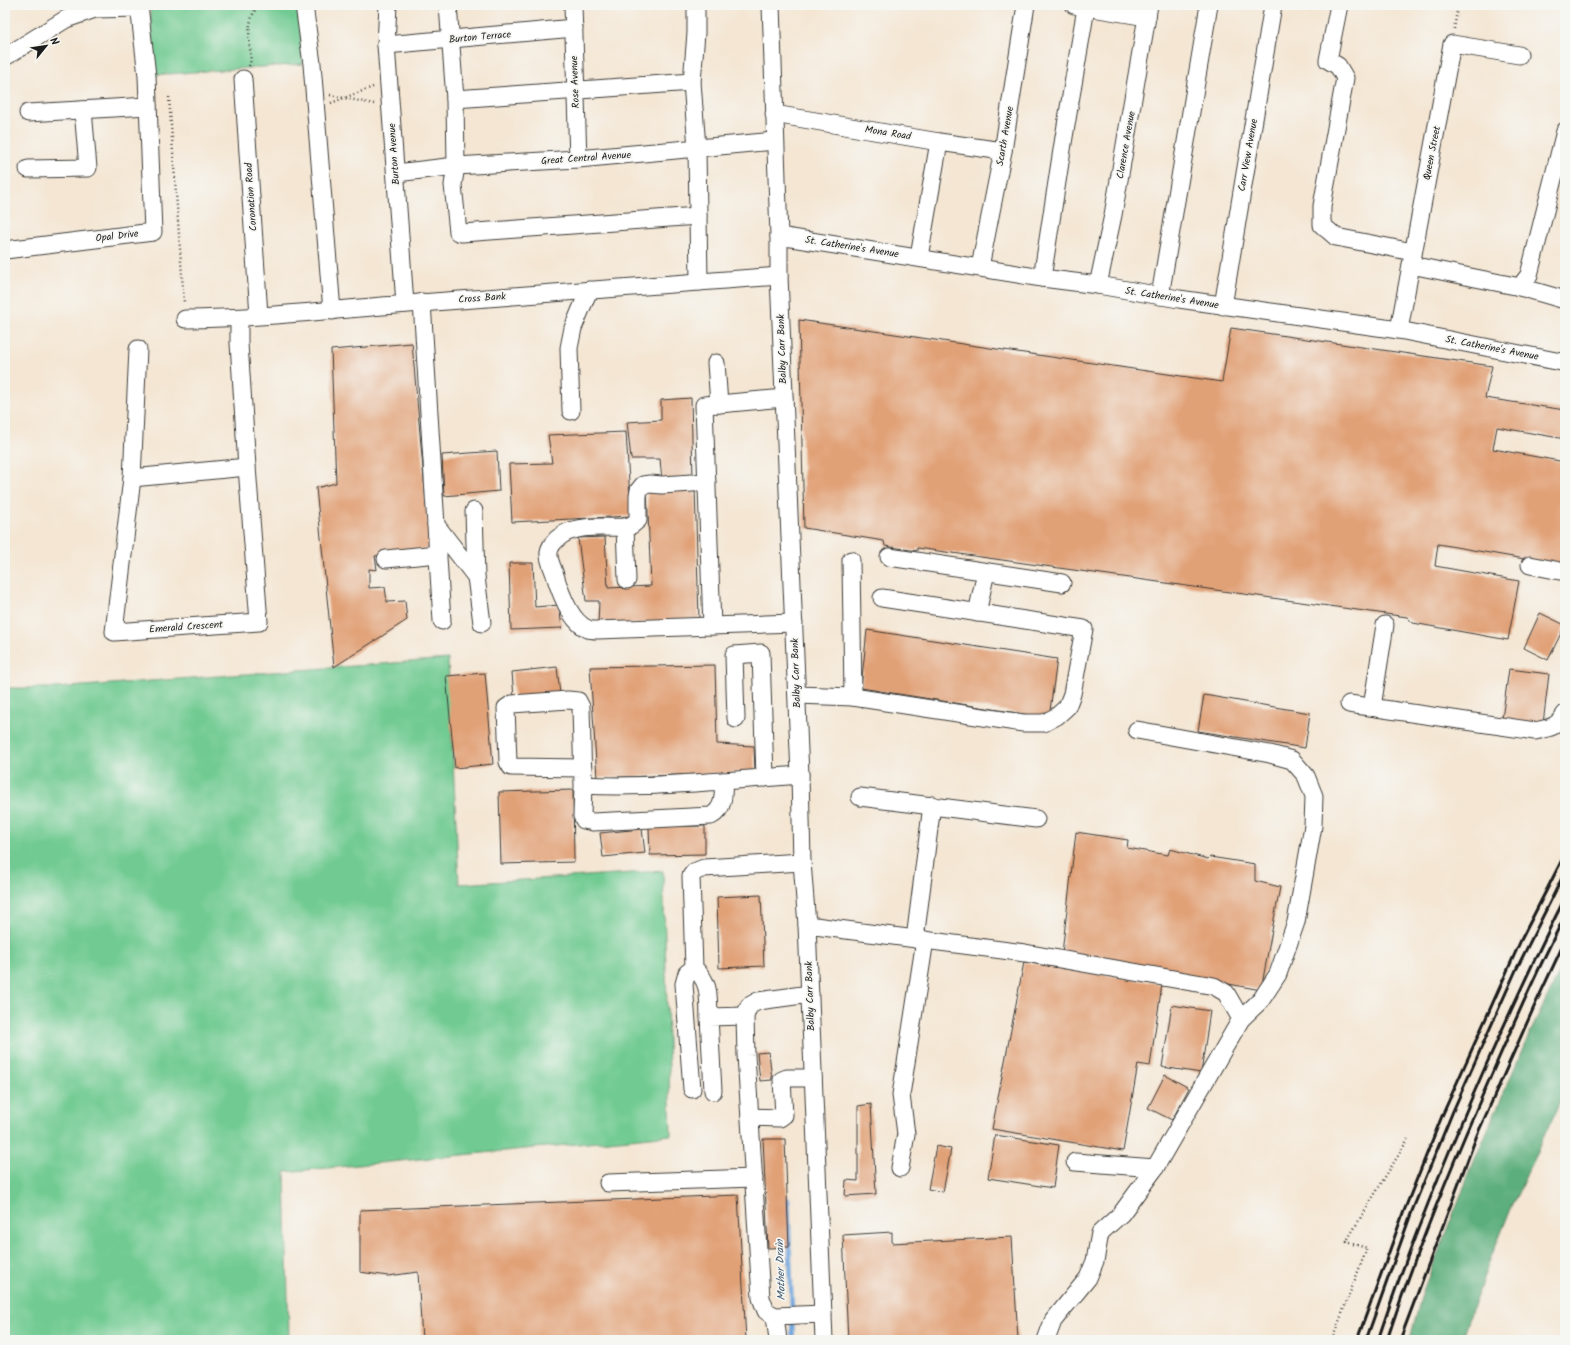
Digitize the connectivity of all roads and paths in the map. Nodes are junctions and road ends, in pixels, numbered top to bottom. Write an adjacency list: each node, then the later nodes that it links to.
1 (258, 5): 22 (path)
2 (304, 5): 29 (street)
3 (388, 5): 19 (street, Burton Avenue)
4 (448, 5): 17 (street)
5 (573, 5): 16 (street, Rose Avenue)
6 (696, 5): 24 (street)
7 (771, 5): 34 (street, Balby Carr Bank)
8 (1026, 5): 39 (street, Scarth Avenue)
9 (1210, 5): 56 (street)
10 (1274, 5): 59 (street, Carr View Avenue)
11 (1339, 5): 48 (street)
12 (1458, 5): 18 (path)
13 (1080, 6): 15 (street); 51 (street)
14 (139, 7): 21 (street); 30 (street, Opal Drive)
15 (1148, 11): 53 (street, Clarence Avenue)
16 (574, 28): 17 (street, Burton Terrace); 25 (street, Rose Avenue)
17 (450, 39): 19 (street, Burton Terrace); 28 (street)
18 (1452, 44): 20 (street); 48 (street, Queen Street)
19 (386, 45): 23 (street, Burton Avenue)
20 (1519, 55)
21 (5, 57)
22 (243, 79): 61 (street, Coronation Road)
23 (389, 81): 27 (path); 31 (street, Burton Avenue)
24 (692, 82): 25 (street); 38 (street)
25 (575, 90): 28 (street); 40 (street, Rose Avenue)
26 (169, 97): 63 (path)
27 (344, 98): 29 (path); 29 (path); 31 (path)
28 (455, 99): 41 (street)
29 (315, 100): 60 (street)
30 (148, 106): 32 (street); 46 (street, Opal Drive)
31 (391, 108): 43 (street, Burton Avenue)
32 (83, 110): 33 (street); 42 (street)
33 (28, 113)
34 (774, 114): 36 (street, Balby Carr Bank); 37 (street, Mona Road)
35 (1565, 131): 54 (street)
36 (775, 141): 38 (street, Great Central Avenue); 45 (street, Balby Carr Bank)
37 (939, 142): 39 (street, Mona Road); 47 (street)
38 (697, 148): 40 (street, Great Central Avenue); 44 (street)
39 (1003, 150): 49 (street, Scarth Avenue)
40 (578, 159): 41 (street, Great Central Avenue)
41 (456, 166): 43 (street, Great Central Avenue); 44 (street)
42 (28, 169)
43 (396, 173): 58 (street, Burton Avenue)
44 (698, 216): 52 (street)
45 (779, 236): 47 (street, St. Catherine's Avenue); 50 (street, Balby Carr Bank)
46 (5, 250)
47 (919, 257): 49 (street, St. Catherine's Avenue)
48 (1412, 259): 54 (street); 64 (street, Queen Street)
49 (980, 267): 51 (street, St. Catherine's Avenue)
50 (779, 276): 52 (street, Cross Bank); 68 (street, Balby Carr Bank)
51 (1042, 278): 53 (street, St. Catherine's Avenue)
52 (699, 282): 55 (street, Cross Bank)
53 (1098, 285): 56 (street, St. Catherine's Avenue)
54 (1520, 287): 57 (street)
55 (589, 290): 58 (street, Cross Bank); 70 (street)
56 (1160, 296): 59 (street, St. Catherine's Avenue)
57 (1565, 300)
58 (413, 303): 60 (street, Cross Bank); 75 (street, Burton Avenue)
59 (1223, 306): 64 (street, St. Catherine's Avenue)
60 (332, 311): 61 (street, Cross Bank)
61 (259, 315): 62 (street, Cross Bank)
62 (239, 318): 63 (street, Cross Bank); 71 (street, Emerald Crescent)
63 (185, 319)
64 (1399, 330): 66 (street, St. Catherine's Avenue)
65 (138, 349): 72 (street, Emerald Crescent)
66 (1565, 361)
67 (716, 363): 69 (street)
68 (784, 398): 69 (street); 91 (street, Balby Carr Bank)
69 (719, 404): 73 (street)
70 (571, 411)
71 (247, 467): 72 (street); 72 (street, Emerald Crescent)
72 (132, 478)
73 (707, 482): 76 (street); 93 (street)
74 (474, 511): 84 (street)
75 (436, 525): 77 (street, Burton Avenue); 84 (street)
76 (625, 527): 85 (street); 93 (street)
77 (438, 554): 79 (street); 89 (street, Burton Avenue)
78 (889, 557): 82 (street)
79 (386, 559)
80 (851, 560): 95 (street)
81 (1530, 565): 83 (street)
82 (986, 572): 86 (street); 88 (street)
83 (1565, 572)
84 (476, 577): 90 (street)
85 (627, 580)
86 (1062, 583)
87 (882, 598): 88 (street)
88 (977, 613): 95 (street)
89 (442, 621)
90 (482, 623)
91 (794, 623): 93 (street); 94 (street, Balby Carr Bank)
92 (1385, 625): 97 (street)
93 (712, 626)
94 (797, 695): 95 (street); 102 (street, Balby Carr Bank)
95 (853, 697)
96 (1349, 704): 97 (street)
97 (1372, 707): 98 (street)
98 (1565, 714)
99 (736, 720): 103 (street)
100 (1137, 730): 116 (street)
101 (584, 768): 101 (street); 105 (street)
102 (800, 774): 103 (street); 109 (street, Balby Carr Bank)
103 (765, 778): 104 (street)
104 (723, 781): 105 (street); 105 (street)
105 (583, 786)
106 (860, 798): 107 (street)
107 (932, 805): 108 (street); 111 (street)
108 (1036, 819)
109 (802, 862): 110 (street, Balby Carr Bank); 112 (street)
110 (807, 925): 111 (street); 113 (street, Balby Carr Bank)
111 (920, 939): 116 (street); 123 (street)
112 (694, 968): 115 (street); 118 (street)
113 (810, 994): 114 (street); 117 (street, Balby Carr Bank)
114 (745, 1016): 115 (street); 120 (street)
115 (709, 1017): 119 (street)
116 (1241, 1019): 124 (street)
117 (813, 1078): 120 (street); 127 (street, Balby Carr Bank)
118 (692, 1089)
119 (713, 1090)
120 (750, 1117): 125 (street)
121 (1408, 1139): 132 (path)
122 (1075, 1162): 124 (street)
123 (900, 1168)
124 (1155, 1168): 131 (street)
125 (754, 1178): 126 (street); 128 (street)
126 (608, 1183)
127 (823, 1314): 128 (street); 130 (street, Balby Carr Bank)
128 (779, 1316): 129 (street)
129 (778, 1340)
130 (824, 1340)
131 (1046, 1340)
132 (1332, 1340)

